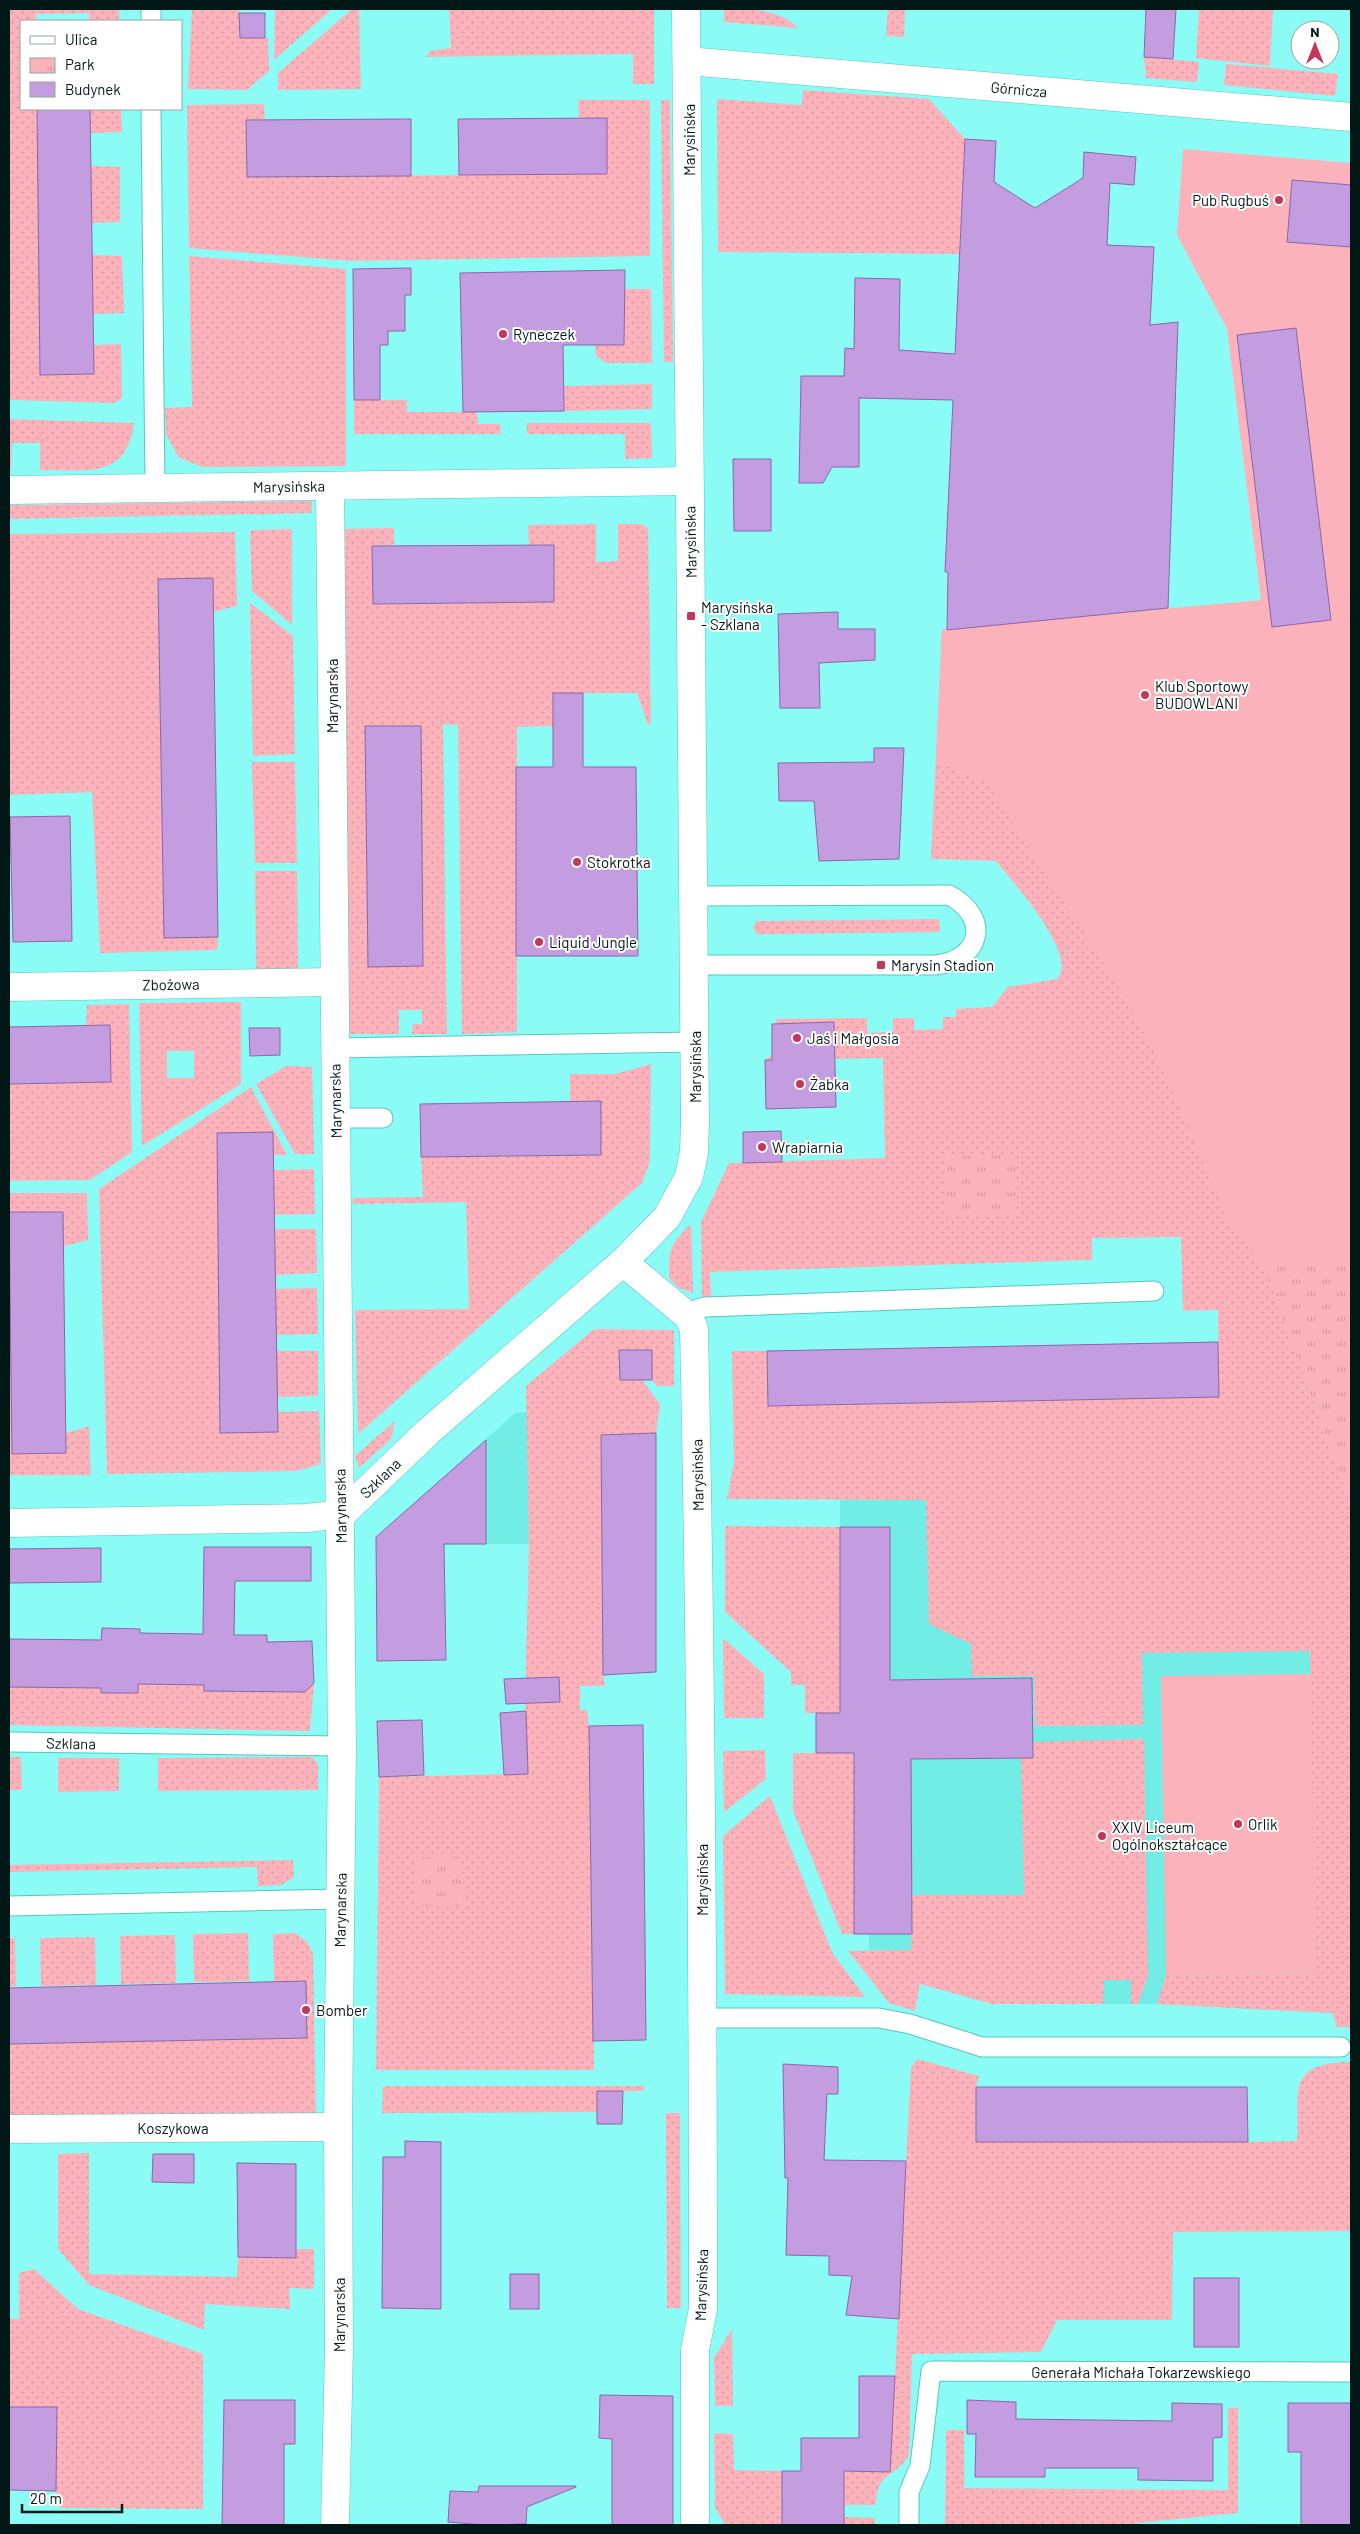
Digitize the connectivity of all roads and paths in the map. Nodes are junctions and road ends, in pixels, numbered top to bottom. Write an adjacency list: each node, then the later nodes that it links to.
1 (686, 9): 2 (street, Marysińska)
2 (687, 61): 4 (street, Górnicza); 5 (street, Marysińska)
3 (151, 110): 7 (lane)
4 (1351, 117)
5 (690, 481): 6 (street, Marysińska); 9 (street, Marysińska)
6 (330, 486): 7 (street, Marysińska); 11 (street, Marynarska)
7 (155, 487): 8 (street, Marysińska)
8 (9, 490)
9 (694, 896): 10 (street, Marysińska); 10 (lane)
10 (694, 965): 13 (street, Marysińska)
11 (334, 982): 12 (street, Zbożowa); 14 (street, Marynarska)
12 (9, 987)
13 (695, 1042): 14 (lane); 17 (street, Marysińska)
14 (334, 1048): 15 (street, Marynarska)
15 (336, 1118): 16 (lane); 20 (street, Marynarska)
16 (383, 1118)
17 (623, 1262): 19 (street); 20 (street, Szklana)
18 (1154, 1291): 19 (lane)
19 (690, 1317): 26 (street, Marysińska)
20 (342, 1514): 21 (street); 23 (street, Marynarska)
21 (9, 1523)
22 (9, 1742): 23 (lane, Szklana)
23 (342, 1746): 24 (street, Marynarska)
24 (340, 1900): 25 (lane); 28 (street, Marynarska)
25 (9, 1906)
26 (703, 2018): 27 (lane); 32 (street, Marysińska)
27 (1341, 2047)
28 (338, 2127): 29 (street, Koszykowa); 31 (street, Marynarska)
29 (9, 2129)
30 (1351, 2372): 33 (lane, Generała Michała Tokarzewskiego)
31 (335, 2525)
32 (695, 2525)
33 (909, 2525)

